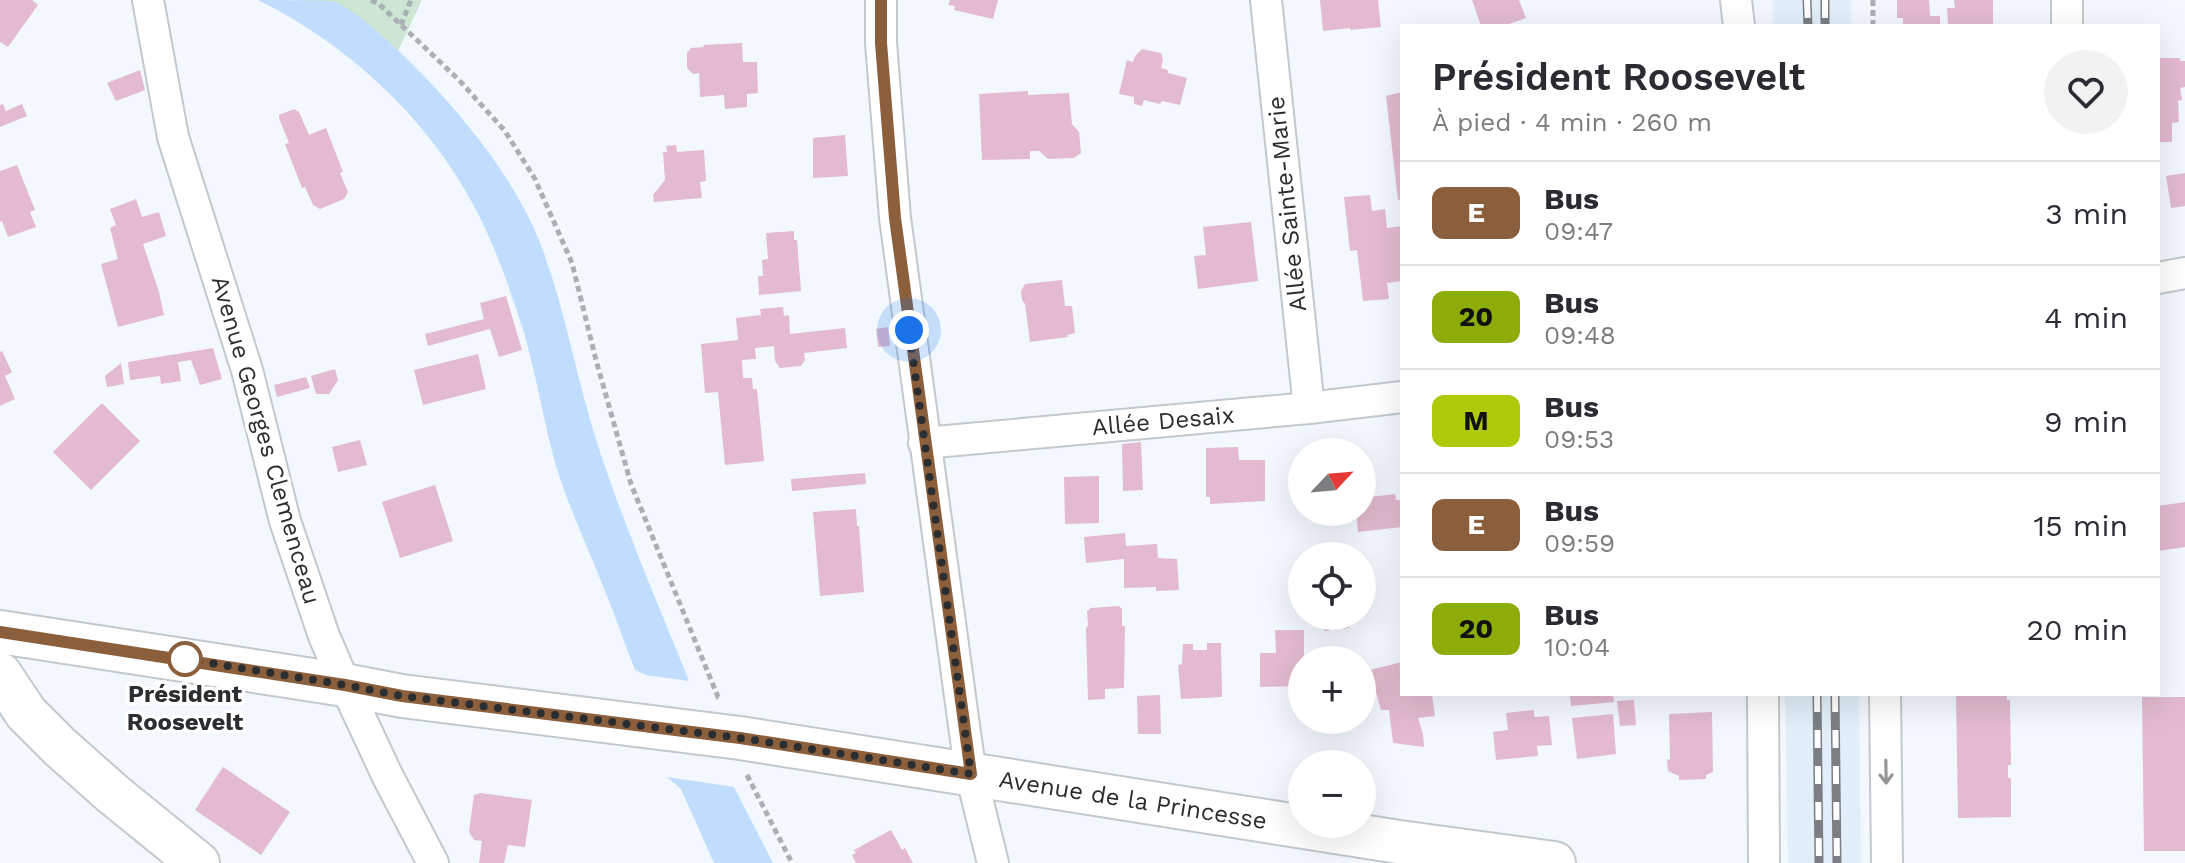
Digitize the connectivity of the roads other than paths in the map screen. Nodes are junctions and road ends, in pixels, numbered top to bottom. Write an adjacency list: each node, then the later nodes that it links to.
1 (148, 0): 15 (street, Avenue Georges Clemenceau)
2 (881, 0): 12 (street)
3 (1266, 0): 11 (street, Allée Sainte-Marie)
4 (1736, 0): 6 (street)
5 (2067, 0): 7 (street)
6 (1739, 24)
7 (2067, 24)
8 (2185, 273): 9 (street)
9 (2160, 278)
10 (1400, 397): 11 (street, Allée Desaix)
11 (1309, 408): 12 (street, Allée Desaix)
12 (924, 443): 18 (street)
13 (0, 632): 15 (street, Avenue de la Princesse)
14 (0, 674): 19 (street)
15 (345, 685): 18 (street, Avenue de la Princesse); 20 (street, Avenue Georges Clemenceau)
16 (1763, 696): 23 (street)
17 (1885, 696): 24 (street, one-way to 24)
18 (971, 774): 21 (street); 22 (street, Avenue de la Princesse)
19 (198, 863)
20 (433, 863)
21 (993, 863)
22 (1554, 863)
23 (1764, 863)
24 (1887, 863)

